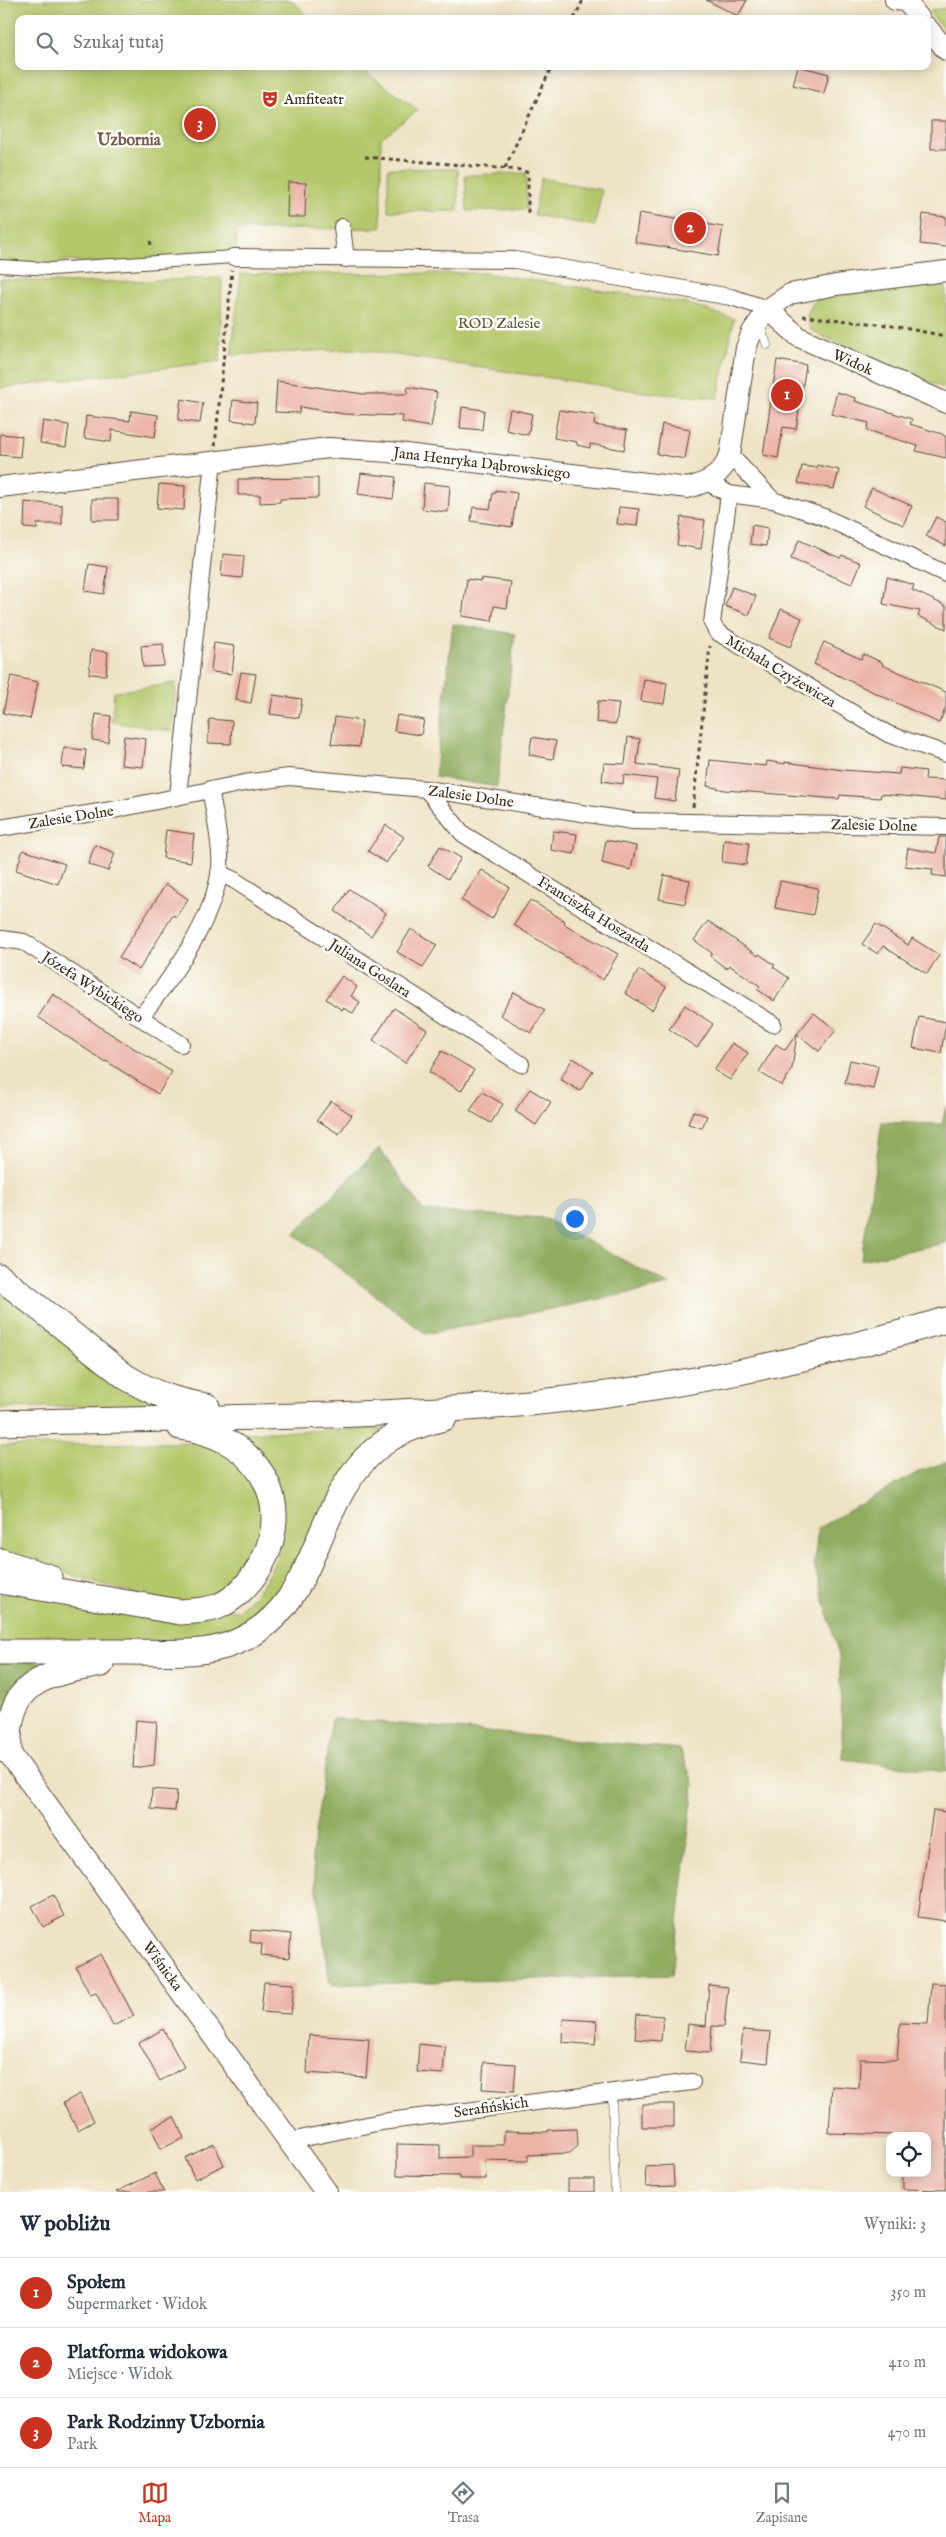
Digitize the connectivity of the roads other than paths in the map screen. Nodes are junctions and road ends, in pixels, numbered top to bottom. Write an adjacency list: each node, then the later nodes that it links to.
1 (904, 0): 2 (street)
2 (917, 15)
3 (931, 32): 4 (street)
4 (946, 50)
5 (342, 227): 7 (street)
6 (233, 257): 7 (street); 8 (street)
7 (346, 259): 10 (street)
8 (0, 266)
9 (946, 271): 10 (street)
10 (763, 316): 11 (lane); 12 (street, Widok); 14 (street)
11 (767, 345)
12 (946, 403)
13 (214, 454): 15 (street, Jana Henryka Dąbrowskiego); 16 (street, Jana Henryka Dąbrowskiego); 23 (street)
14 (730, 455): 15 (street); 18 (street)
15 (708, 482): 17 (street)
16 (0, 487)
17 (729, 494): 18 (street); 20 (street, Michała Czyżewicza)
18 (772, 500): 19 (street)
19 (946, 574)
20 (946, 754)
21 (210, 789): 22 (street, Zalesie Dolne); 23 (street, Zalesie Dolne); 26 (street)
22 (426, 790): 24 (street, Zalesie Dolne); 29 (street, Franciszka Hoszarda)
23 (178, 796): 25 (street, Zalesie Dolne)
24 (946, 827)
25 (0, 828)
26 (219, 873): 28 (street); 31 (street, Juliana Goslara)
27 (2, 939): 28 (street, Józefa Wybickiego)
28 (140, 1018): 30 (street, Józefa Wybickiego)
29 (773, 1024)
30 (181, 1044)
31 (521, 1064)
32 (0, 1277): 35 (main road)
33 (946, 1320): 34 (main road)
34 (495, 1406): 35 (main road); 42 (main road)
35 (266, 1416): 36 (main road)
36 (115, 1420): 37 (main road); 40 (main road)
37 (0, 1423)
38 (0, 1561): 40 (main road)
39 (0, 1582): 40 (main road)
40 (115, 1600)
41 (0, 1652): 42 (main road)
42 (156, 1653): 43 (main road)
43 (4, 1746): 46 (main road, Wiśnicka)
44 (692, 2082): 45 (street, Serafińskich)
45 (612, 2090): 46 (street, Serafińskich); 48 (lane)
46 (290, 2141): 47 (main road, Wiśnicka)
47 (326, 2192)
48 (615, 2192)

